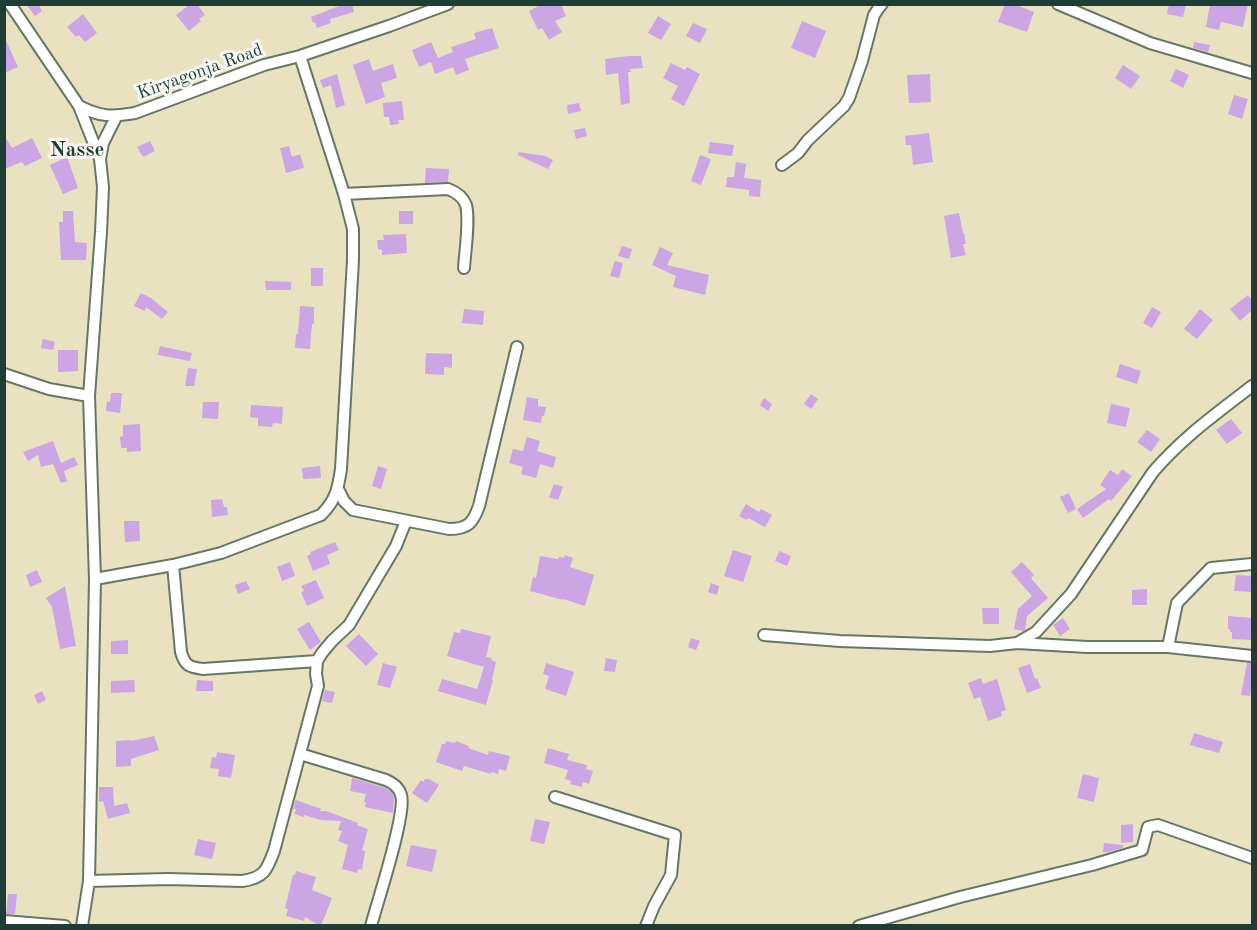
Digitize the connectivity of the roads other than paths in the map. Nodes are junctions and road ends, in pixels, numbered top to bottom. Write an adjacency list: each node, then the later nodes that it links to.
1 (10, 4): 7 (street)
2 (448, 4): 5 (street, Kiryagonja Road)
3 (882, 4): 10 (street)
4 (1058, 4): 6 (street)
5 (300, 56): 8 (street, Kiryagonja Road); 11 (street)
6 (1252, 73)
7 (79, 106): 8 (street, Kiryagonja Road); 9 (street)
8 (116, 117): 9 (street)
9 (100, 159): 16 (street)
10 (782, 165)
11 (344, 194): 12 (street); 17 (street)
12 (464, 268)
13 (517, 347): 18 (street)
14 (4, 374): 16 (street)
15 (1252, 386): 23 (street)
16 (90, 396): 21 (street)
17 (338, 489): 18 (street); 20 (street)
18 (406, 521): 26 (street)
19 (1252, 564): 24 (street)
20 (173, 565): 21 (street); 26 (street)
21 (95, 579): 30 (street)
22 (764, 635): 23 (street)
23 (1017, 643): 24 (street)
24 (1168, 647): 25 (street)
25 (1252, 657)
26 (317, 661): 27 (street)
27 (300, 754): 30 (street); 34 (street)
28 (555, 797): 35 (street)
29 (1252, 858): 36 (street)
30 (88, 881): 33 (street)
31 (4, 921): 32 (street)
32 (65, 926)
33 (82, 926)
34 (371, 926)
35 (646, 926)
36 (859, 926)

